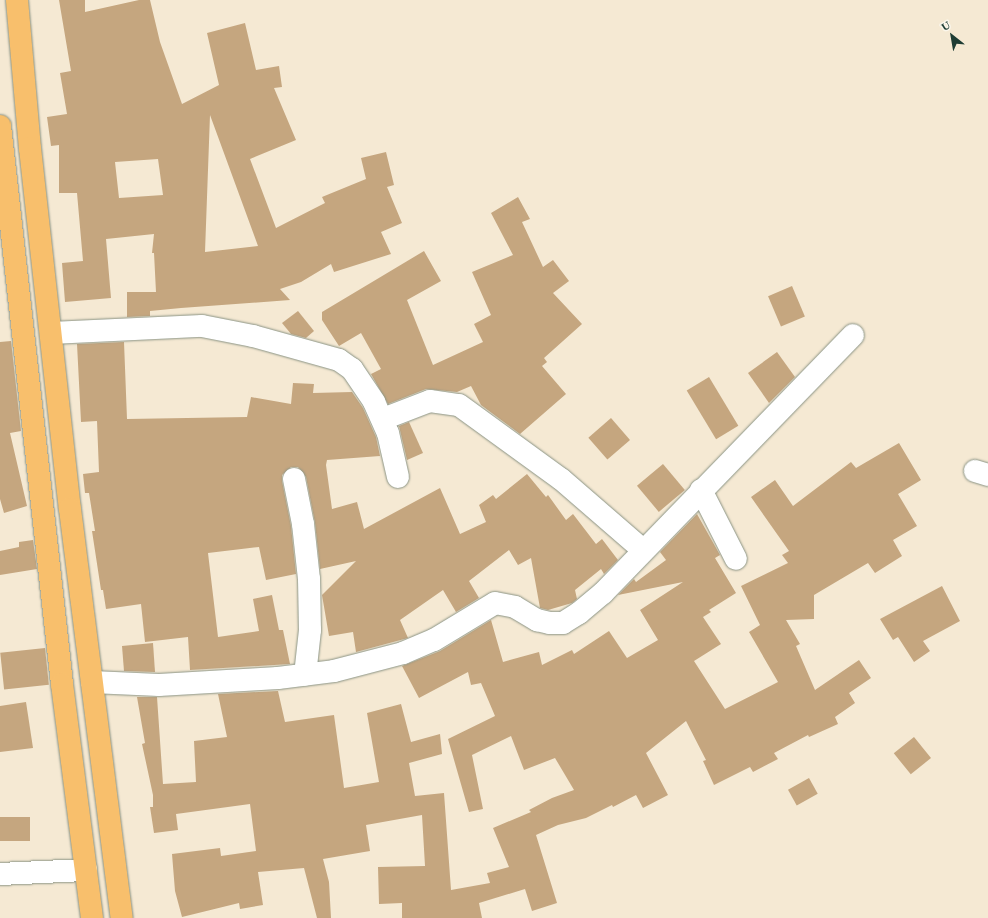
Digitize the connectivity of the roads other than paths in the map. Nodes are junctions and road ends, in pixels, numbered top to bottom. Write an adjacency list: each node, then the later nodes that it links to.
1 (17, 0): 3 (highway)
2 (0, 126): 10 (highway)
3 (51, 333): 5 (street); 9 (highway)
4 (852, 335): 8 (street)
5 (383, 419): 6 (street); 11 (street)
6 (398, 477)
7 (294, 479): 13 (street)
8 (701, 490): 11 (street); 12 (street)
9 (70, 509): 10 (highway); 14 (highway)
10 (42, 512): 15 (highway)
11 (643, 550): 13 (street)
12 (736, 559)
13 (305, 675): 14 (street)
14 (92, 682): 18 (highway)
15 (86, 870): 16 (street); 17 (highway)
16 (0, 874)
17 (92, 918)
18 (122, 918)

